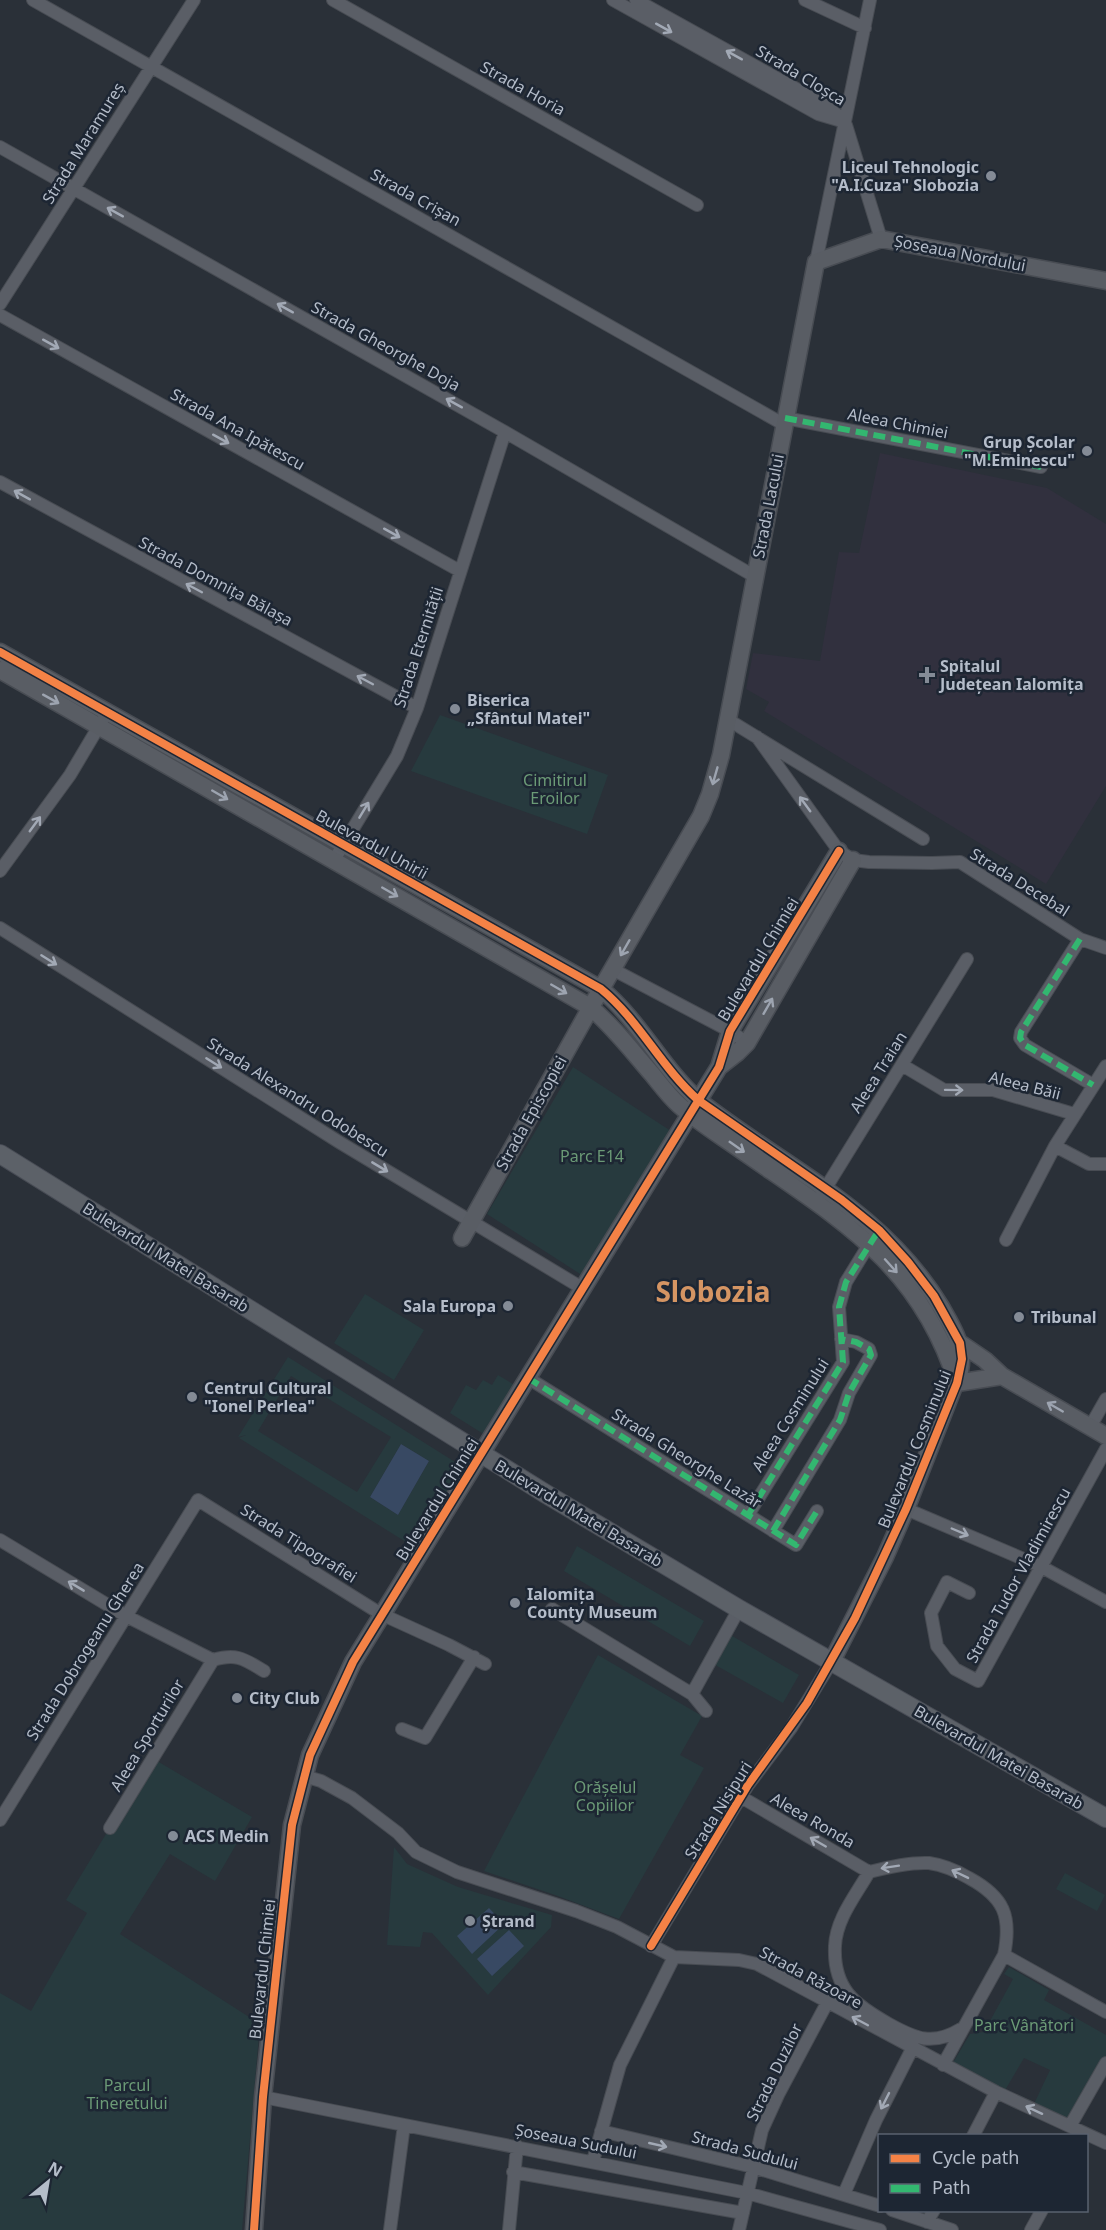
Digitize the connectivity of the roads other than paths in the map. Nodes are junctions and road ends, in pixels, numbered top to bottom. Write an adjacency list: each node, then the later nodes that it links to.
1 (33, 0): 9 (street, Strada Crișan)
2 (194, 0): 9 (street, Strada Maramureș)
3 (333, 0): 13 (street, Strada Horia)
4 (613, 0): 10 (street, Strada Cloșca, one-way to 10)
5 (636, 0): 10 (street, Strada Cloșca, one-way to 5)
6 (805, 0): 8 (street)
7 (870, 0): 8 (street, Strada Lacului)
8 (865, 28): 10 (street, Strada Lacului)
9 (152, 66): 12 (street, Strada Maramureș); 19 (street, Strada Crișan)
10 (845, 122): 14 (street); 15 (street, Strada Lacului)
11 (0, 147): 12 (street, Strada Gheorghe Doja)
12 (74, 189): 17 (street, Strada Maramureș); 20 (street, Strada Gheorghe Doja, one-way to 12)
13 (697, 205)
14 (881, 239): 15 (street, Șoseaua Nordului); 16 (street, Șoseaua Nordului)
15 (816, 262): 19 (street, Strada Lacului)
16 (1106, 281)
17 (0, 304)
18 (0, 315): 23 (street, Strada Ana Ipătescu, one-way to 23)
19 (784, 421): 21 (street, Aleea Chimiei); 24 (street, Strada Lacului)
20 (506, 432): 23 (street, Strada Eternității); 24 (street, Strada Gheorghe Doja)
21 (1041, 467)
22 (0, 482): 27 (street, Strada Domnița Bălașa, one-way to 22)
23 (460, 571): 27 (street, Strada Eternității)
24 (754, 576): 29 (street, Strada Lacului)
25 (0, 652): 28 (street, Bulevardul Unirii)
26 (0, 670): 28 (street, Bulevardul Unirii, one-way to 28)
27 (417, 708): 32 (street, Strada Eternității, one-way to 27)
28 (103, 719): 32 (street, Bulevardul Unirii); 34 (street, Bulevardul Unirii, one-way to 34); 35 (street, one-way to 28)
29 (727, 719): 30 (street); 40 (street, Strada Lacului, one-way to 40)
30 (757, 737): 31 (street); 33 (street, one-way to 30)
31 (923, 839)
32 (344, 844): 34 (street, Strada Eternității); 41 (street, Bulevardul Unirii)
33 (846, 855): 37 (street, Strada Decebal); 43 (street, Bulevardul Chimiei); 44 (street, Bulevardul Chimiei, one-way to 33)
34 (334, 860): 42 (street, Bulevardul Unirii, one-way to 42)
35 (0, 871)
36 (0, 928): 55 (street, Strada Alexandru Odobescu, one-way to 55)
37 (1080, 939): 38 (street, Strada Decebal); 48 (street)
38 (1106, 948)
39 (968, 959): 45 (street, Aleea Traian)
40 (612, 969): 41 (street, Strada Lacului); 43 (street)
41 (601, 989): 42 (street, Strada Episcopiei); 49 (street, Bulevardul Unirii)
42 (590, 1007): 49 (street, Bulevardul Unirii); 55 (street, Strada Episcopiei)
43 (730, 1032): 44 (street); 47 (street, Bulevardul Chimiei)
44 (747, 1043): 47 (street, Bulevardul Chimiei)
45 (903, 1065): 50 (street, Aleea Băii, one-way to 50); 54 (street, Aleea Traian)
46 (1106, 1066): 48 (street, Aleea Băii)
47 (719, 1067): 49 (street, Bulevardul Chimiei)
48 (1093, 1085): 50 (street, Aleea Băii)
49 (694, 1107): 54 (street, Bulevardul Cosminului); 59 (street, Bulevardul Chimiei)
50 (1074, 1114): 51 (street, Aleea Băii)
51 (1055, 1146): 53 (street); 58 (street, Aleea Băii)
52 (0, 1154): 69 (main road, Bulevardul Matei Basarab)
53 (1106, 1164)
54 (821, 1195): 56 (street, Bulevardul Cosminului)
55 (471, 1222): 57 (street, Strada Episcopiei); 59 (street, Strada Alexandru Odobescu)
56 (874, 1237): 60 (street, Aleea Cosminului); 61 (street, Bulevardul Cosminului); 64 (street, Bulevardul Cosminului, one-way to 64)
57 (462, 1238)
58 (1006, 1240)
59 (582, 1288): 63 (street, Bulevardul Chimiei)
60 (841, 1339): 73 (street, Aleea Cosminului); 74 (street)
61 (960, 1343): 62 (street); 64 (street, Bulevardul Cosminului)
62 (1002, 1376): 64 (street); 66 (street, one-way to 62)
63 (528, 1378): 69 (street, Bulevardul Chimiei); 73 (street, Strada Gheorghe Lazăr)
64 (957, 1383): 71 (street, Bulevardul Cosminului)
65 (1106, 1399): 66 (street)
66 (1090, 1427): 67 (street)
67 (1106, 1436)
68 (1106, 1449): 76 (street, Strada Tudor Vladimirescu)
69 (481, 1453): 80 (main road, Bulevardul Matei Basarab); 81 (street, Bulevardul Chimiei)
70 (198, 1500): 81 (street, Strada Tipografiei); 82 (street, Strada Dobrogeanu Gherea)
71 (906, 1509): 76 (street, one-way to 76); 85 (street, Bulevardul Cosminului)
72 (817, 1511): 74 (street, Strada Gheorghe Lazăr)
73 (748, 1515): 74 (street, Strada Gheorghe Lazăr)
74 (773, 1531)
75 (0, 1540): 82 (street, one-way to 75)
76 (1040, 1566): 77 (street, Strada Tudor Vladimirescu); 78 (street)
77 (969, 1593)
78 (1106, 1602)
79 (552, 1609): 88 (street)
80 (740, 1609): 85 (main road, Bulevardul Matei Basarab); 88 (street)
81 (381, 1614): 83 (street, Strada Tipografiei); 91 (street, Bulevardul Chimiei)
82 (126, 1616): 84 (street); 94 (street, Strada Dobrogeanu Gherea)
83 (474, 1657): 86 (street, Strada Tipografiei); 90 (street)
84 (213, 1660): 87 (street); 95 (street, Aleea Sporturilor)
85 (832, 1661): 92 (street, Strada Nisipuri); 93 (main road, Bulevardul Matei Basarab)
86 (485, 1664)
87 (264, 1671)
88 (692, 1694): 89 (street)
89 (706, 1711)
90 (402, 1729)
91 (304, 1776): 97 (street, Strada Răzoare); 108 (street, Bulevardul Chimiei)
92 (741, 1797): 96 (street, Aleea Ronda, one-way to 92); 97 (street, Strada Nisipuri)
93 (1106, 1818)
94 (0, 1820)
95 (110, 1828)
96 (869, 1872): 98 (street, one-way to 96); 100 (street)
97 (651, 1946): 99 (street, Strada Răzoare)
98 (1004, 1955): 102 (street); 103 (street)
99 (674, 1957): 101 (street, Strada Răzoare); 111 (street)
100 (844, 1989): 101 (street); 103 (street)
101 (827, 2003): 104 (street, Strada Răzoare, one-way to 101); 118 (street, Strada Duzilor)
102 (1106, 2012)
103 (961, 2029): 106 (street)
104 (912, 2049): 106 (street, Strada Răzoare); 121 (street, one-way to 121)
105 (1106, 2063): 110 (street)
106 (943, 2065): 107 (street, Strada Răzoare)
107 (996, 2092): 110 (street, Strada Răzoare, one-way to 107); 112 (street)
108 (263, 2097): 109 (street, Șoseaua Sudului); 128 (street, Bulevardul Chimiei)
109 (404, 2126): 116 (street, Șoseaua Sudului); 129 (street)
110 (1070, 2126): 113 (street, Strada Răzoare)
111 (601, 2131): 117 (street); 118 (street, Strada Sudului, one-way to 118)
112 (974, 2134)
113 (1083, 2134)
114 (1088, 2136): 115 (street, Strada Răzoare)
115 (1106, 2144)
116 (517, 2146): 117 (street, Șoseaua Sudului); 119 (street)
117 (593, 2162): 120 (street, Șoseaua Sudului)
118 (753, 2167): 120 (street, Strada Duzilor); 121 (street, Strada Sudului)
119 (513, 2172): 123 (street); 130 (street)
120 (747, 2193): 123 (street, Strada Duzilor); 132 (street, Șoseaua Sudului)
121 (844, 2194): 122 (street, Strada Sudului)
122 (878, 2206)
123 (743, 2212): 131 (street, Strada Duzilor)
124 (895, 2212): 127 (street)
125 (933, 2212): 127 (street)
126 (1041, 2212): 134 (street)
127 (927, 2222): 133 (street)
128 (254, 2230)
129 (390, 2230)
130 (509, 2230)
131 (739, 2230)
132 (880, 2230)
133 (952, 2230)
134 (1031, 2230)

